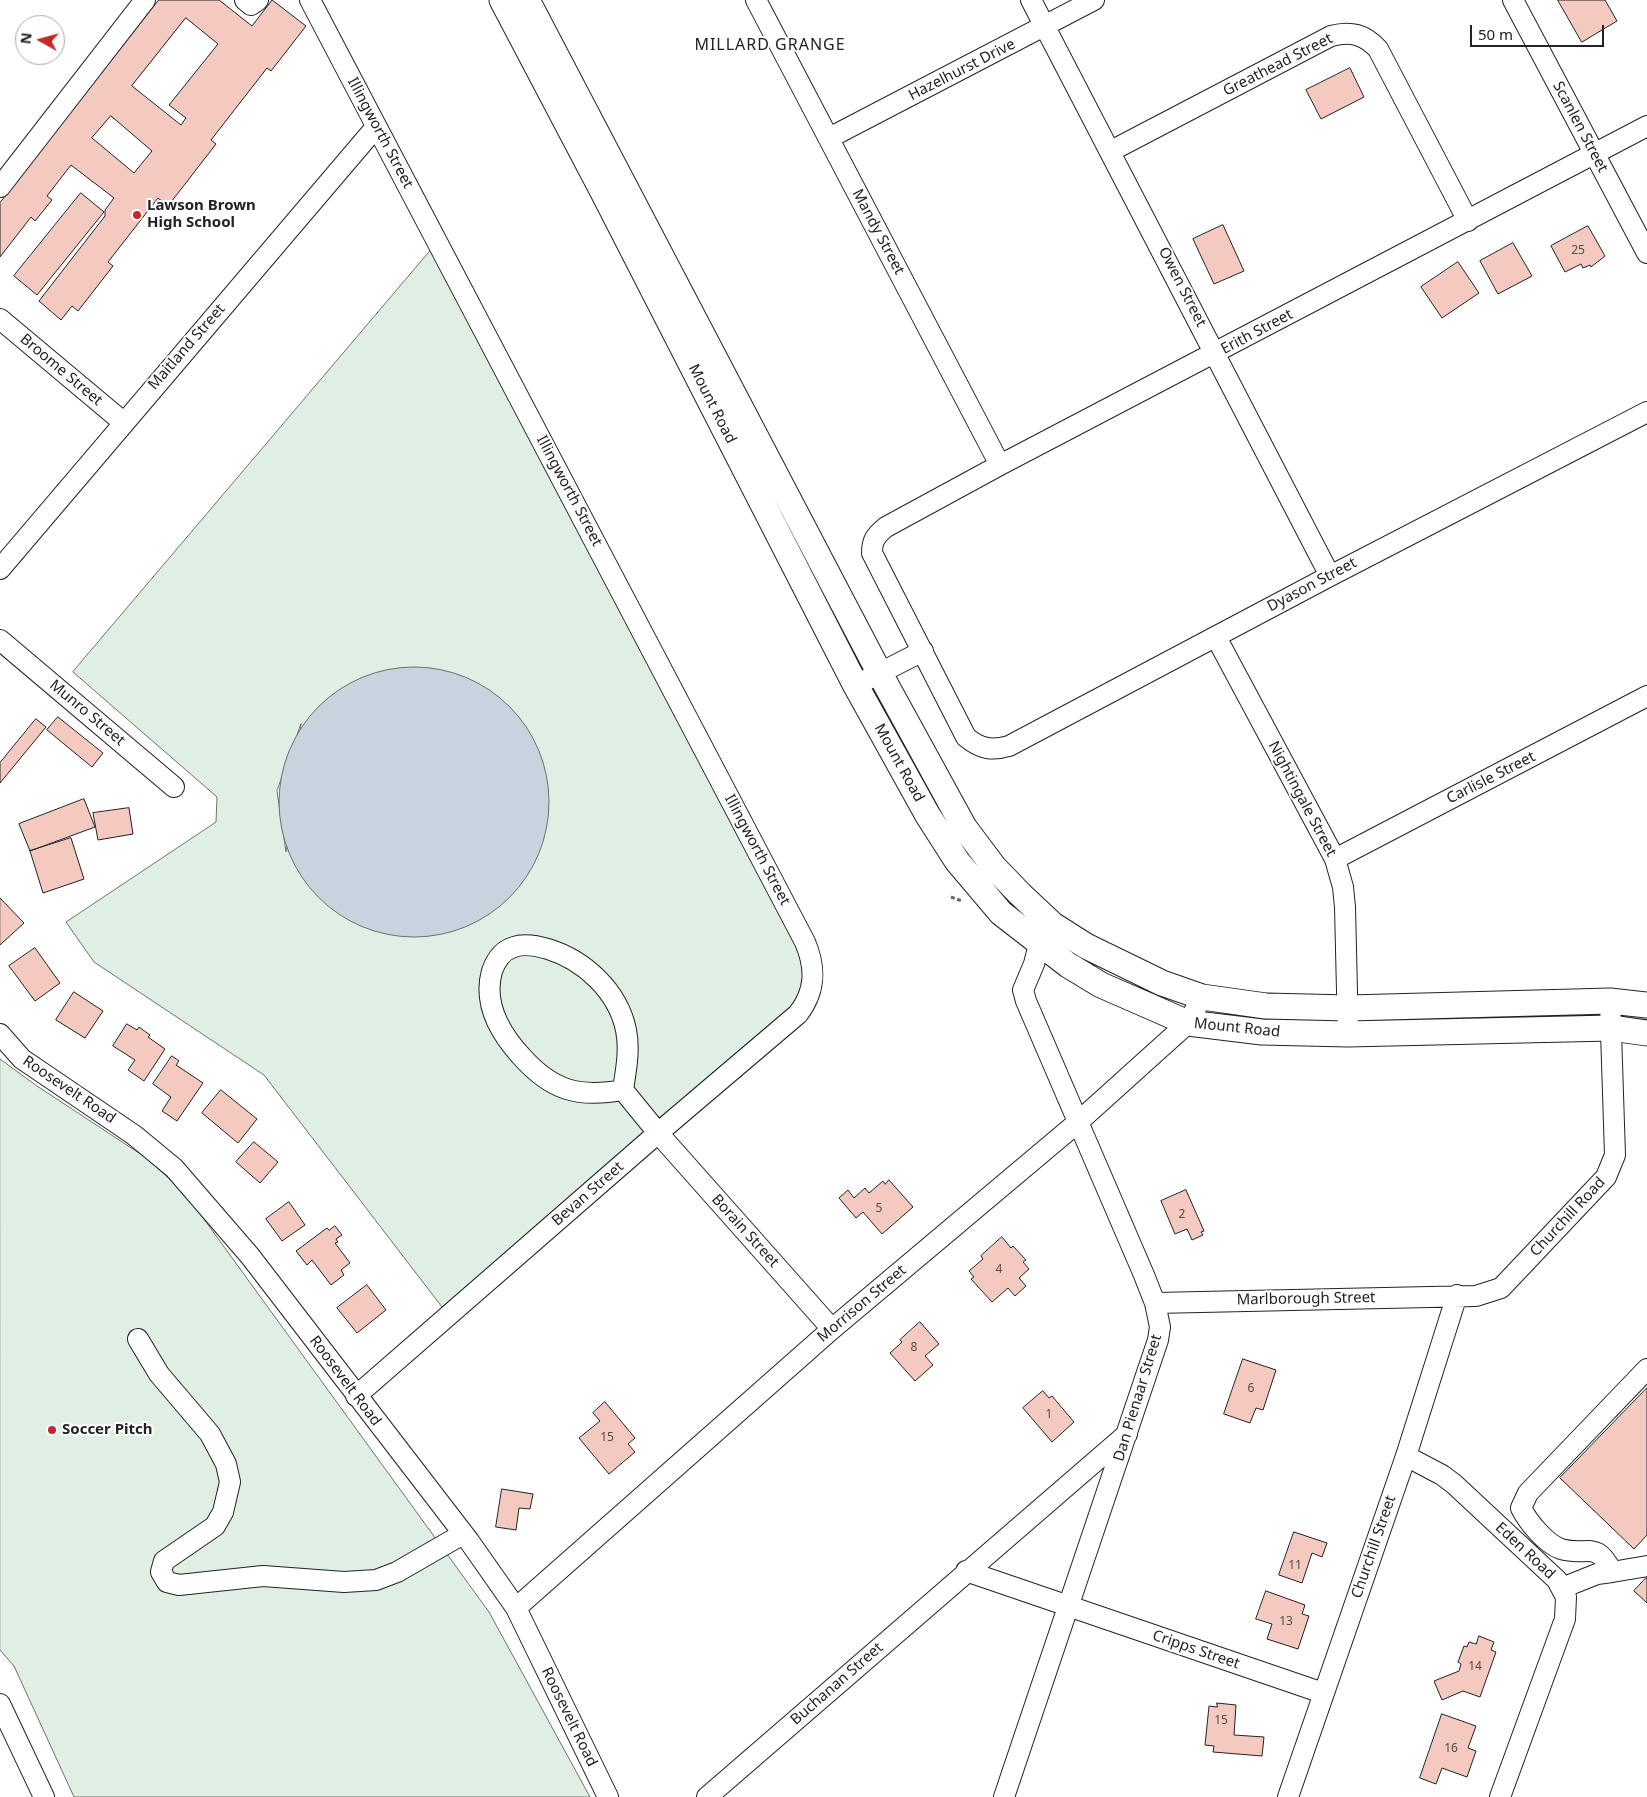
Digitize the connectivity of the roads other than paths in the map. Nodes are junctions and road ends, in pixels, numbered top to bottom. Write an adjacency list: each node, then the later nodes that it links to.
1 (146, 0): 17 (street)
2 (244, 0): 3 (street)
3 (258, 0)
4 (310, 0): 13 (street, Illingworth Street)
5 (502, 0): 20 (main road, Mount Road)
6 (527, 0): 20 (main road, Mount Road)
7 (756, 0): 14 (street, Mandy Street)
8 (1031, 0): 11 (street, Owen Street)
9 (1094, 0): 11 (street, Hazelhurst Drive)
10 (1513, 0): 16 (street, Scanlen Street)
11 (1045, 27): 14 (street, Hazelhurst Drive); 15 (street, Owen Street)
12 (1647, 126): 16 (street, Erith Street)
13 (376, 127): 24 (street, Maitland Street); 37 (street, Illingworth Street)
14 (829, 138): 25 (street, Mandy Street)
15 (1111, 151): 18 (street, Greathead Street); 22 (street, Owen Street)
16 (1594, 154): 18 (street, Erith Street); 19 (street, Scanlen Street)
17 (0, 187)
18 (1468, 222): 22 (street, Erith Street)
19 (1647, 253)
20 (660, 278): 31 (main road, Mount Road); 32 (main road, Mount Road)
21 (0, 319): 24 (street, Broome Street)
22 (1216, 354): 25 (street, Erith Street); 27 (street, Owen Street)
23 (1647, 412): 27 (street, Dyason Street)
24 (123, 422): 26 (street, Maitland Street)
25 (1000, 465): 30 (street, Erith Street)
26 (0, 569)
27 (1330, 576): 28 (street, Dyason Street)
28 (1216, 637): 30 (street, Dyason Street); 35 (street, Nightingale Street)
29 (0, 640): 34 (street, Munro Street)
30 (922, 652): 31 (street)
31 (879, 672): 32 (street); 36 (main road, Mount Road)
32 (856, 686): 36 (main road, Mount Road)
33 (1647, 696): 35 (street, Carlisle Street)
34 (174, 786)
35 (1335, 859): 41 (street, Nightingale Street)
36 (1046, 934): 38 (main road, Mount Road); 42 (main road, Mount Road); 48 (street, Dan Pienaar Street)
37 (812, 988): 49 (street, Bevan Street)
38 (1202, 997): 41 (main road, Mount Road); 42 (street, Morrison Street)
39 (1610, 1001): 40 (main road, Mount Road); 41 (main road, Mount Road); 43 (street, Churchill Road)
40 (1647, 1005)
41 (1349, 1008): 46 (street, Nightingale Street)
42 (1188, 1023): 46 (main road, Mount Road); 48 (street, Morrison Street)
43 (1611, 1028): 44 (main road, Mount Road); 46 (main road, Mount Road); 50 (street, Churchill Road)
44 (1647, 1033)
45 (0, 1034): 55 (street, Roosevelt Road)
46 (1348, 1034)
47 (623, 1090): 47 (street); 49 (street, Borain Street)
48 (1077, 1123): 51 (street, Dan Pienaar Street); 52 (street, Morrison Street)
49 (658, 1132): 52 (street, Borain Street); 55 (street, Bevan Street)
50 (1457, 1295): 51 (street, Marlborough Street); 57 (street, Churchill Street)
51 (1155, 1303): 56 (street, Dan Pienaar Street)
52 (832, 1329): 64 (street, Morrison Street)
53 (138, 1339): 58 (street)
54 (1647, 1369): 61 (street)
55 (356, 1396): 58 (street, Roosevelt Road)
56 (1128, 1432): 60 (street, Buchanan Street); 63 (street, Dan Pienaar Street)
57 (1406, 1456): 62 (street, Eden Road); 65 (street, Churchill Street)
58 (463, 1534): 64 (street, Roosevelt Road)
59 (1647, 1566): 61 (street)
60 (966, 1571): 63 (street); 69 (street, Buchanan Street)
61 (1612, 1572): 62 (street)
62 (1562, 1588): 72 (street, Eden Road)
63 (1068, 1607): 65 (street, Cripps Street); 70 (street, Dan Pienaar Street)
64 (516, 1608): 68 (street, Roosevelt Road)
65 (1323, 1693): 71 (street, Churchill Street)
66 (0, 1704): 67 (street)
67 (44, 1797)
68 (608, 1797)
69 (707, 1797)
70 (1004, 1797)
71 (1288, 1797)
72 (1500, 1797)

